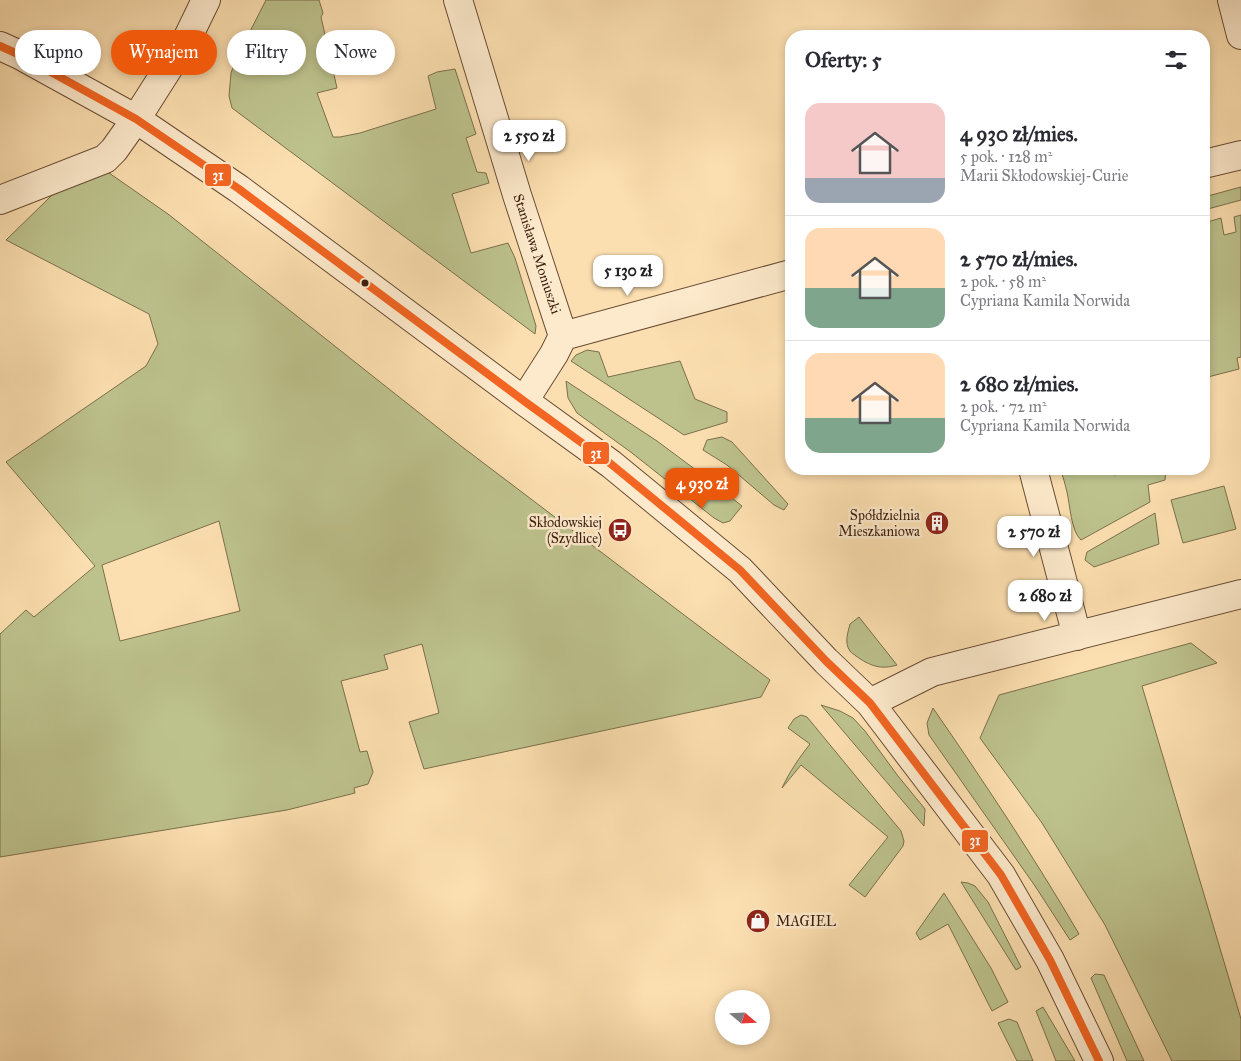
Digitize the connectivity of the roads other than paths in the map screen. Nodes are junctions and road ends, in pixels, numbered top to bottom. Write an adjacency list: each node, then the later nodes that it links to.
1 (206, 0): 6 (street)
2 (458, 0): 11 (street, Stanisława Moniuszki)
3 (1232, 0): 4 (street)
4 (1241, 35)
5 (0, 46): 6 (street)
6 (136, 119): 9 (street); 12 (street)
7 (1241, 154): 8 (street)
8 (1210, 162)
9 (0, 200)
10 (785, 276): 11 (street)
11 (563, 336): 12 (street)
12 (524, 401): 16 (street)
13 (1035, 475): 15 (street)
14 (1241, 594): 15 (street)
15 (1077, 636): 16 (street)
16 (870, 703): 17 (street)
17 (1099, 1061)

